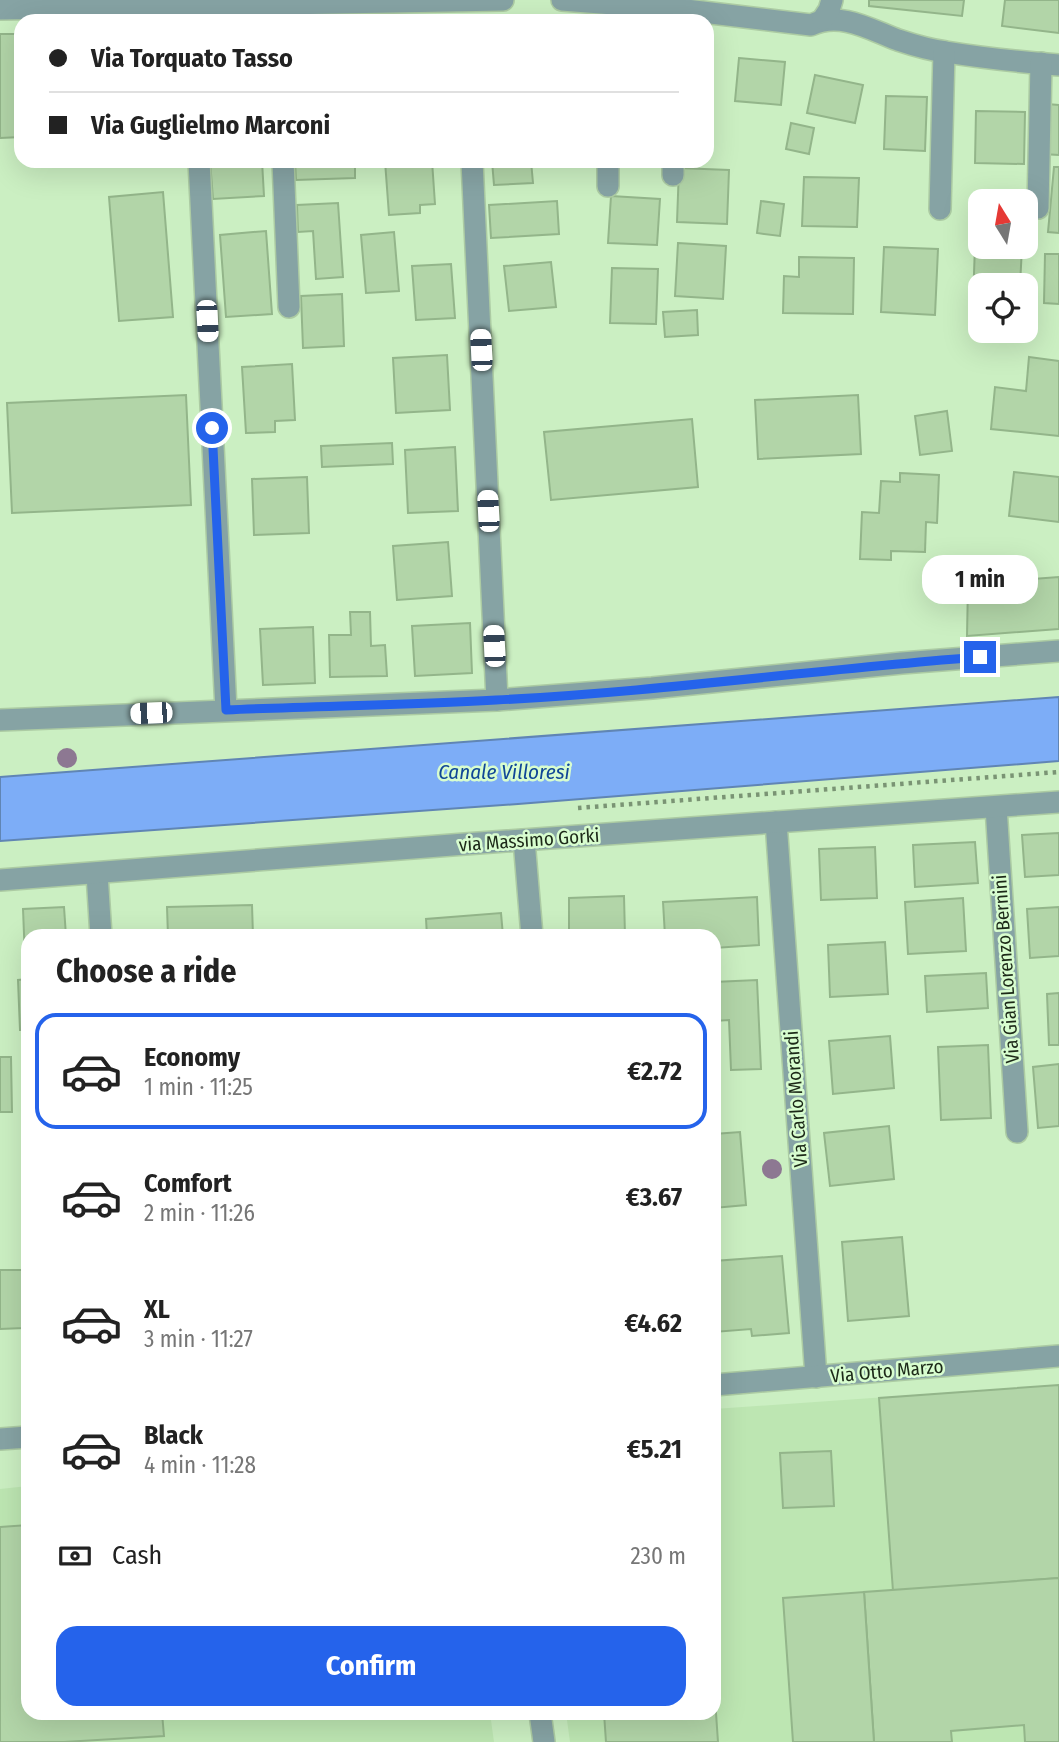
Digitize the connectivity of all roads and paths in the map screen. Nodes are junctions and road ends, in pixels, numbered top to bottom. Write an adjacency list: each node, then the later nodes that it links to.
1 (503, 0): 4 (street)
2 (562, 0): 8 (street)
3 (30, 4): 5 (street); 9 (street)
4 (458, 6): 7 (street)
5 (0, 9)
6 (827, 10): 11 (street); 12 (street)
7 (279, 12): 9 (street)
8 (609, 12): 10 (street)
9 (192, 13)
10 (655, 14)
11 (714, 18)
12 (944, 52): 13 (street); 20 (street)
13 (1050, 64): 19 (street)
14 (199, 168): 24 (street)
15 (283, 168): 21 (street)
16 (472, 168): 23 (street)
17 (608, 168): 18 (street)
18 (608, 186)
19 (1038, 208)
20 (940, 209)
21 (289, 307)
22 (1059, 651): 23 (street)
23 (497, 700): 24 (street)
24 (226, 710): 25 (street)
25 (0, 720)
26 (1059, 802): 27 (street, via Massimo Gorki)
27 (996, 807): 28 (street, via Massimo Gorki); 34 (street, Via Gian Lorenzo Bernini)
28 (776, 822): 29 (street, via Massimo Gorki); 36 (street, Via Carlo Morandi)
29 (524, 840): 30 (street, via Massimo Gorki); 33 (street)
30 (97, 874): 31 (street, via Massimo Gorki); 32 (street)
31 (0, 880)
32 (101, 929)
33 (531, 929)
34 (1017, 1132)
35 (1059, 1356): 36 (street, Via Otto Marzo)
36 (816, 1377): 37 (street, Via Otto Marzo)
37 (721, 1384)
38 (21, 1438): 39 (street)
39 (0, 1439)
40 (541, 1720): 41 (street)
41 (544, 1742)

